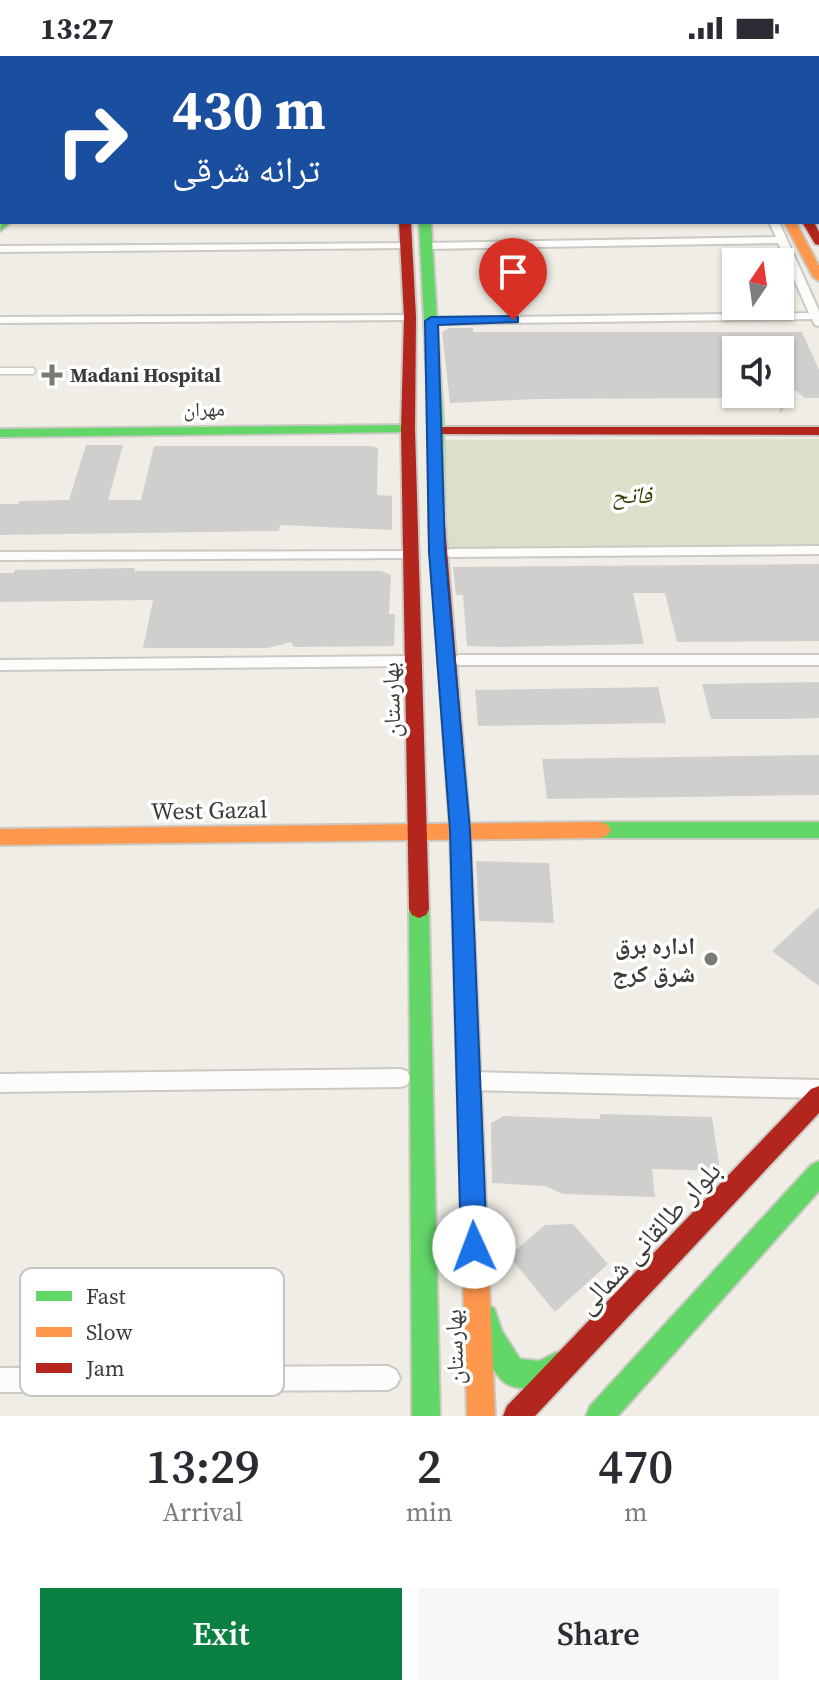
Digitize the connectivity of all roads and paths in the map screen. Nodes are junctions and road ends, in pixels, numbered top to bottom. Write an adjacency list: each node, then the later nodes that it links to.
1 (405, 224): 8 (main road, بهارستان)
2 (425, 224): 9 (main road, بهارستان)
3 (775, 224): 6 (street)
4 (791, 224): 11 (main road)
5 (809, 224): 7 (main road)
6 (782, 240): 9 (street); 14 (street)
7 (819, 242)
8 (406, 245): 10 (street); 12 (main road, بهارستان)
9 (426, 246): 15 (main road, بهارستان)
10 (0, 249)
11 (819, 277)
12 (410, 317): 13 (street); 20 (main road, بهارستان)
13 (0, 320)
14 (817, 320): 15 (street)
15 (431, 321): 19 (main road, بهارستان)
16 (0, 371): 17 (lane)
17 (32, 371)
18 (819, 417): 19 (main road)
19 (436, 425): 21 (main road); 31 (main road, بهارستان)
20 (408, 429): 22 (main road, مهران); 25 (main road, بهارستان)
21 (819, 431)
22 (0, 433)
23 (819, 550): 24 (street)
24 (450, 553)
25 (412, 555): 26 (street); 29 (main road, بهارستان)
26 (0, 556)
27 (459, 660): 28 (street)
28 (819, 660)
29 (414, 661): 30 (street); 33 (main road, بهارستان)
30 (0, 665)
31 (460, 830): 32 (main road, West Gazal); 33 (main road, West Gazal); 36 (main road, بهارستان)
32 (819, 830)
33 (419, 831): 34 (main road, West Gazal); 47 (main road, بهارستان)
34 (0, 837)
35 (400, 1078): 37 (street)
36 (468, 1081): 38 (street); 41 (main road, بهارستان)
37 (0, 1083)
38 (819, 1089)
39 (819, 1097): 42 (main road, بلوار طالقانی شمالی)
40 (819, 1173): 50 (main road)
41 (475, 1274): 42 (main road); 48 (main road, بهارستان)
42 (581, 1348): 49 (main road, بلوار طالقانی شمالی)
43 (388, 1378): 44 (street)
44 (284, 1379)
45 (0, 1380): 46 (street)
46 (20, 1380)
47 (426, 1416)
48 (481, 1416)
49 (517, 1416)
50 (600, 1416)

